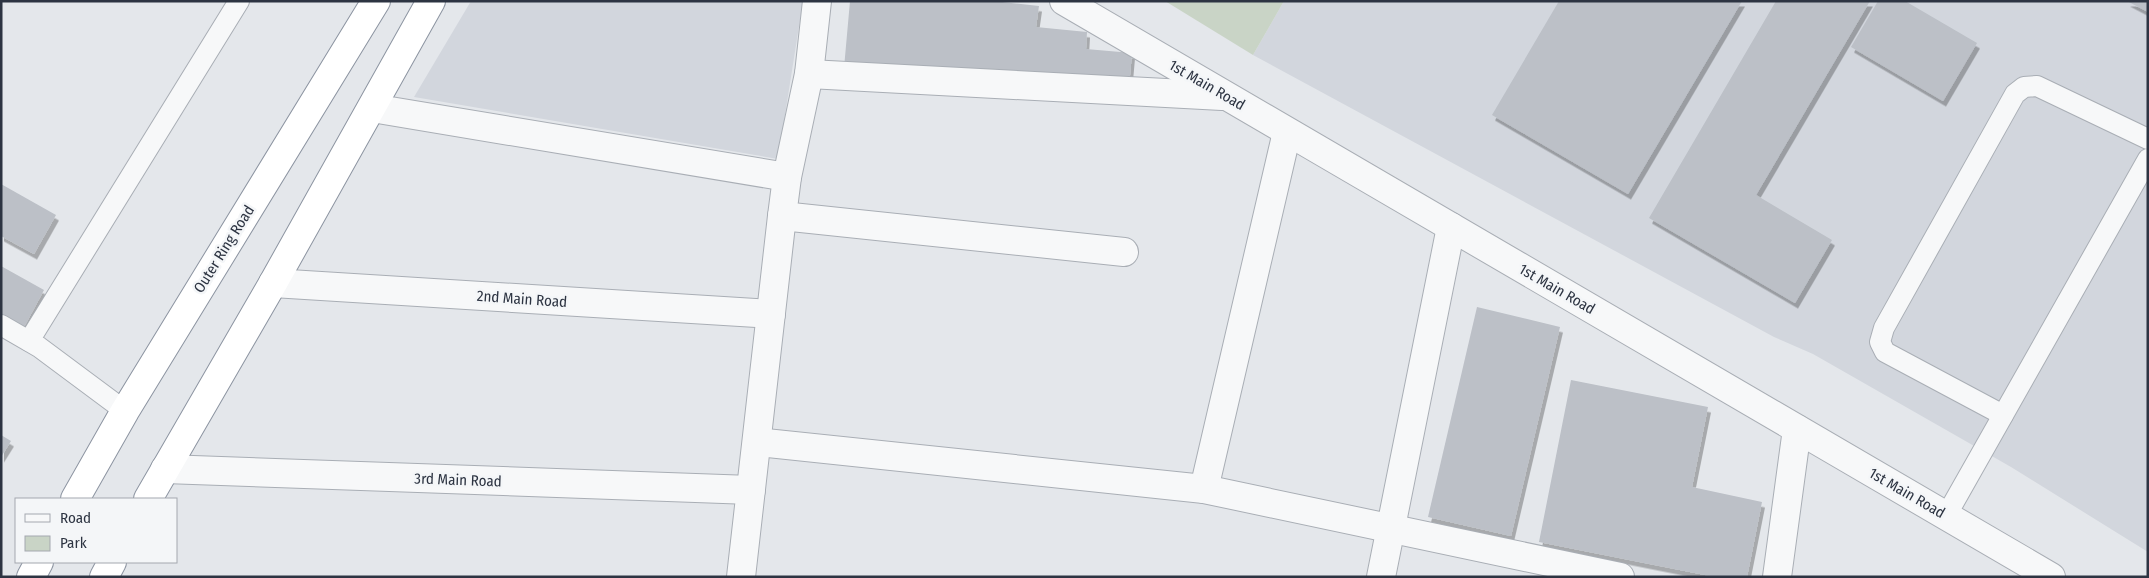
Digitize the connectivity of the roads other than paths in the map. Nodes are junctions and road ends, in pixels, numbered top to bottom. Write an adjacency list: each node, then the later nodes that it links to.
1 (239, 1): 19 (lane)
2 (376, 1): 20 (highway, Outer Ring Road)
3 (431, 1): 8 (highway)
4 (817, 1): 6 (street)
5 (1064, 1): 7 (street, 1st Main Road)
6 (809, 74): 7 (street); 12 (street)
7 (1226, 96): 9 (street, 1st Main Road)
8 (372, 108): 12 (street); 16 (highway)
9 (1287, 132): 14 (street, 1st Main Road); 25 (street)
10 (2148, 139): 21 (lane)
11 (2148, 159): 21 (lane)
12 (787, 177): 13 (street)
13 (782, 216): 15 (street); 17 (street)
14 (1451, 227): 22 (street, 1st Main Road); 30 (street)
15 (1124, 252)
16 (273, 283): 17 (street, 2nd Main Road); 24 (highway)
17 (771, 314): 23 (street)
18 (1, 325): 19 (lane)
19 (29, 341): 20 (lane)
20 (125, 411): 27 (highway, Outer Ring Road)
21 (2003, 415): 29 (lane)
22 (1797, 429): 29 (street, 1st Main Road); 38 (street)
23 (757, 442): 25 (street); 26 (street)
24 (165, 469): 26 (street, 3rd Main Road); 28 (highway)
25 (1204, 489): 30 (street)
26 (751, 490): 35 (street)
27 (75, 498)
28 (149, 498)
29 (1946, 516): 39 (street, 1st Main Road)
30 (1391, 529): 36 (street); 37 (street)
31 (38, 563): 33 (highway)
32 (111, 563): 34 (highway)
33 (31, 577)
34 (104, 577)
35 (741, 577)
36 (1382, 577)
37 (1620, 577)
38 (1777, 577)
39 (2051, 577)

